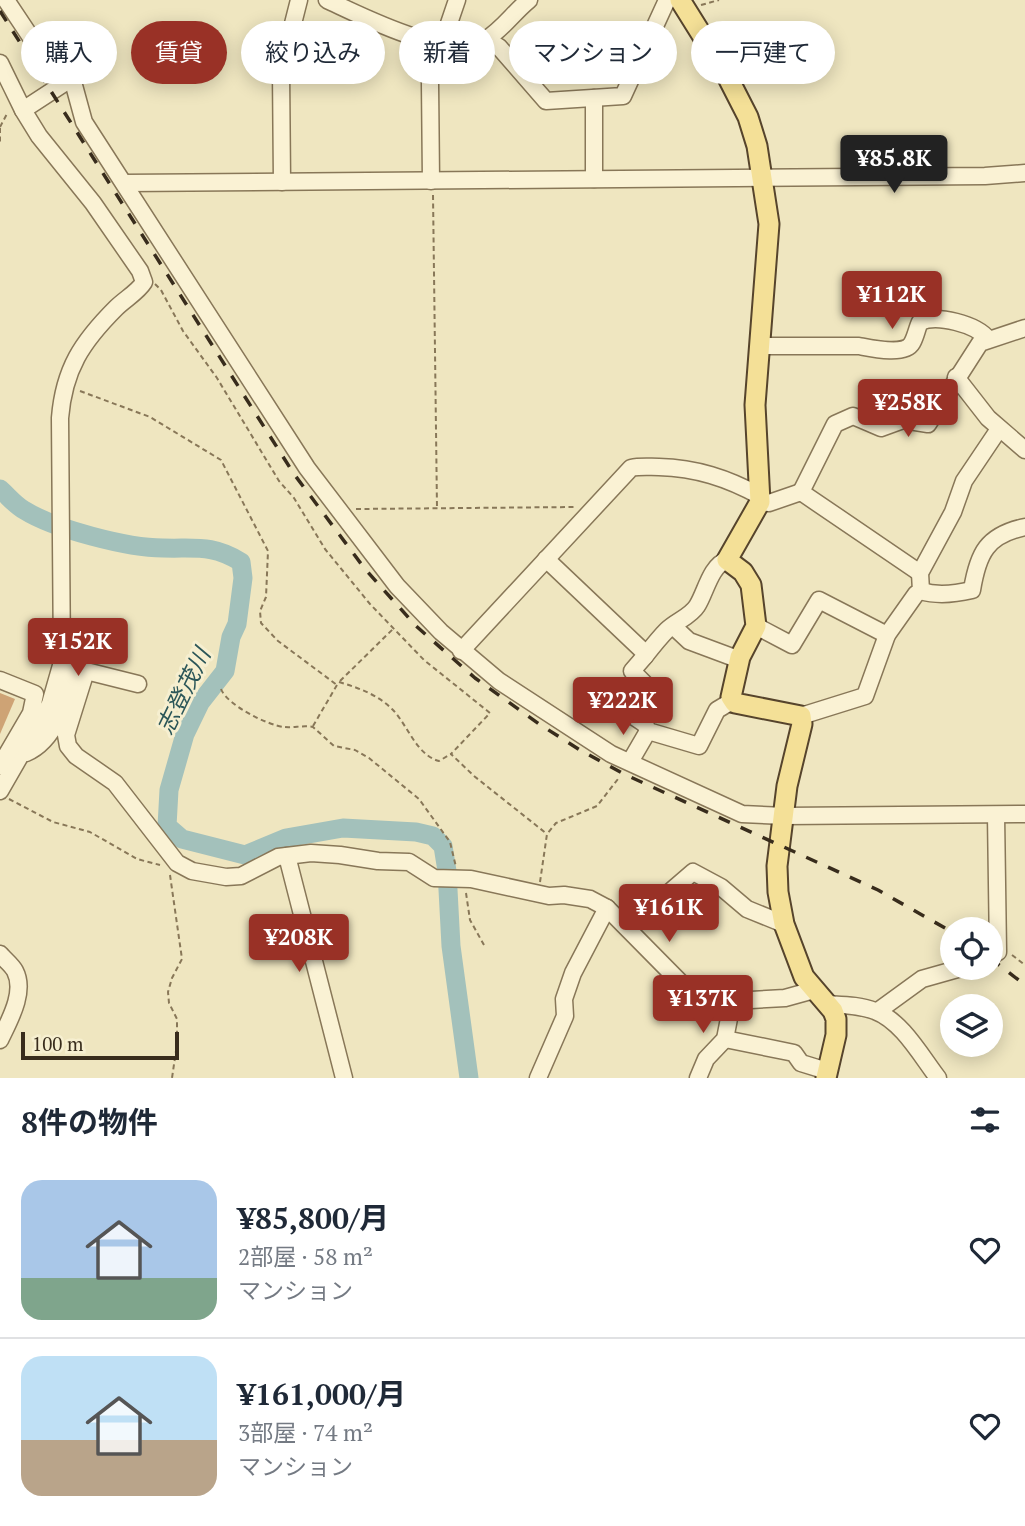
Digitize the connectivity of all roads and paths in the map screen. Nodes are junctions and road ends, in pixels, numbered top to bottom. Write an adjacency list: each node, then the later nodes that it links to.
1 (6, 0): 11 (street)
2 (299, 0): 27 (street)
3 (327, 0): 9 (street)
4 (457, 0): 10 (street)
5 (530, 0): 13 (street)
6 (667, 0): 19 (street)
7 (719, 0): 8 (path)
8 (684, 5): 24 (main road)
9 (356, 6): 12 (street)
10 (448, 21)
11 (21, 22)
12 (399, 31)
13 (495, 31)
14 (495, 45): 19 (street)
15 (0, 63): 20 (street)
16 (61, 84): 20 (street)
17 (74, 84): 28 (street)
18 (430, 84): 26 (street)
19 (594, 98): 25 (street)
20 (21, 106): 21 (path); 29 (street)
21 (0, 128): 22 (path)
22 (0, 145)
23 (1025, 173): 24 (street)
24 (762, 177): 25 (street); 32 (main road)
25 (594, 179): 26 (street)
26 (432, 181): 27 (street); 40 (path)
27 (282, 182): 28 (street)
28 (124, 183): 41 (street)
29 (144, 282): 34 (street); 49 (path)
30 (1025, 328): 31 (street)
31 (988, 339): 32 (street); 33 (street)
32 (760, 346): 38 (main road)
33 (956, 377): 35 (street); 37 (street)
34 (64, 387): 57 (path); 63 (street)
35 (999, 429): 36 (street); 45 (street)
36 (1025, 450)
37 (802, 492): 38 (street); 45 (street)
38 (760, 499): 39 (street); 44 (main road)
39 (593, 507): 40 (path); 43 (street)
40 (437, 509): 41 (path)
41 (338, 510): 51 (street)
42 (1025, 527): 46 (street)
43 (546, 559): 51 (street); 52 (street)
44 (727, 560): 47 (street); 48 (main road)
45 (920, 573): 46 (street)
46 (921, 591): 50 (street)
47 (673, 626): 52 (street); 53 (street)
48 (756, 626): 50 (street); 53 (main road)
49 (394, 628): 57 (path); 64 (path)
50 (887, 635): 60 (street)
51 (461, 651): 65 (street)
52 (645, 656): 62 (street)
53 (740, 660): 59 (main road)
54 (86, 671): 56 (street); 63 (street); 73 (street)
55 (0, 680): 66 (street)
56 (138, 684)
57 (338, 684): 61 (path); 64 (path)
58 (221, 689): 61 (path)
59 (732, 701): 60 (main road); 62 (street)
60 (801, 716): 71 (main road)
61 (313, 727): 76 (path)
62 (648, 731): 65 (street)
63 (22, 754): 68 (street)
64 (451, 754): 72 (path)
65 (630, 762): 71 (street)
66 (0, 766)
67 (618, 779): 72 (path)
68 (0, 792): 74 (path)
69 (1025, 814): 70 (street)
70 (996, 815): 71 (street); 79 (street)
71 (785, 816): 80 (main road)
72 (547, 834): 77 (path)
73 (288, 856): 76 (street); 94 (street)
74 (163, 866)
75 (170, 867): 93 (path)
76 (460, 878): 77 (street); 82 (path)
77 (553, 894): 78 (street)
78 (607, 908): 81 (street); 95 (street)
79 (995, 917)
80 (784, 925): 81 (street); 87 (main road)
81 (626, 926): 88 (street)
82 (484, 945)
83 (0, 954): 91 (street)
84 (1003, 954): 85 (path)
85 (1025, 965)
86 (940, 973): 89 (street)
87 (821, 997): 88 (street); 89 (street); 92 (main road)
88 (733, 998): 90 (street)
89 (878, 1011): 97 (street)
90 (725, 1039): 92 (street); 96 (street)
91 (0, 1040)
92 (826, 1074)
93 (172, 1078)
94 (344, 1078)
95 (538, 1078)
96 (698, 1078)
97 (938, 1078)

